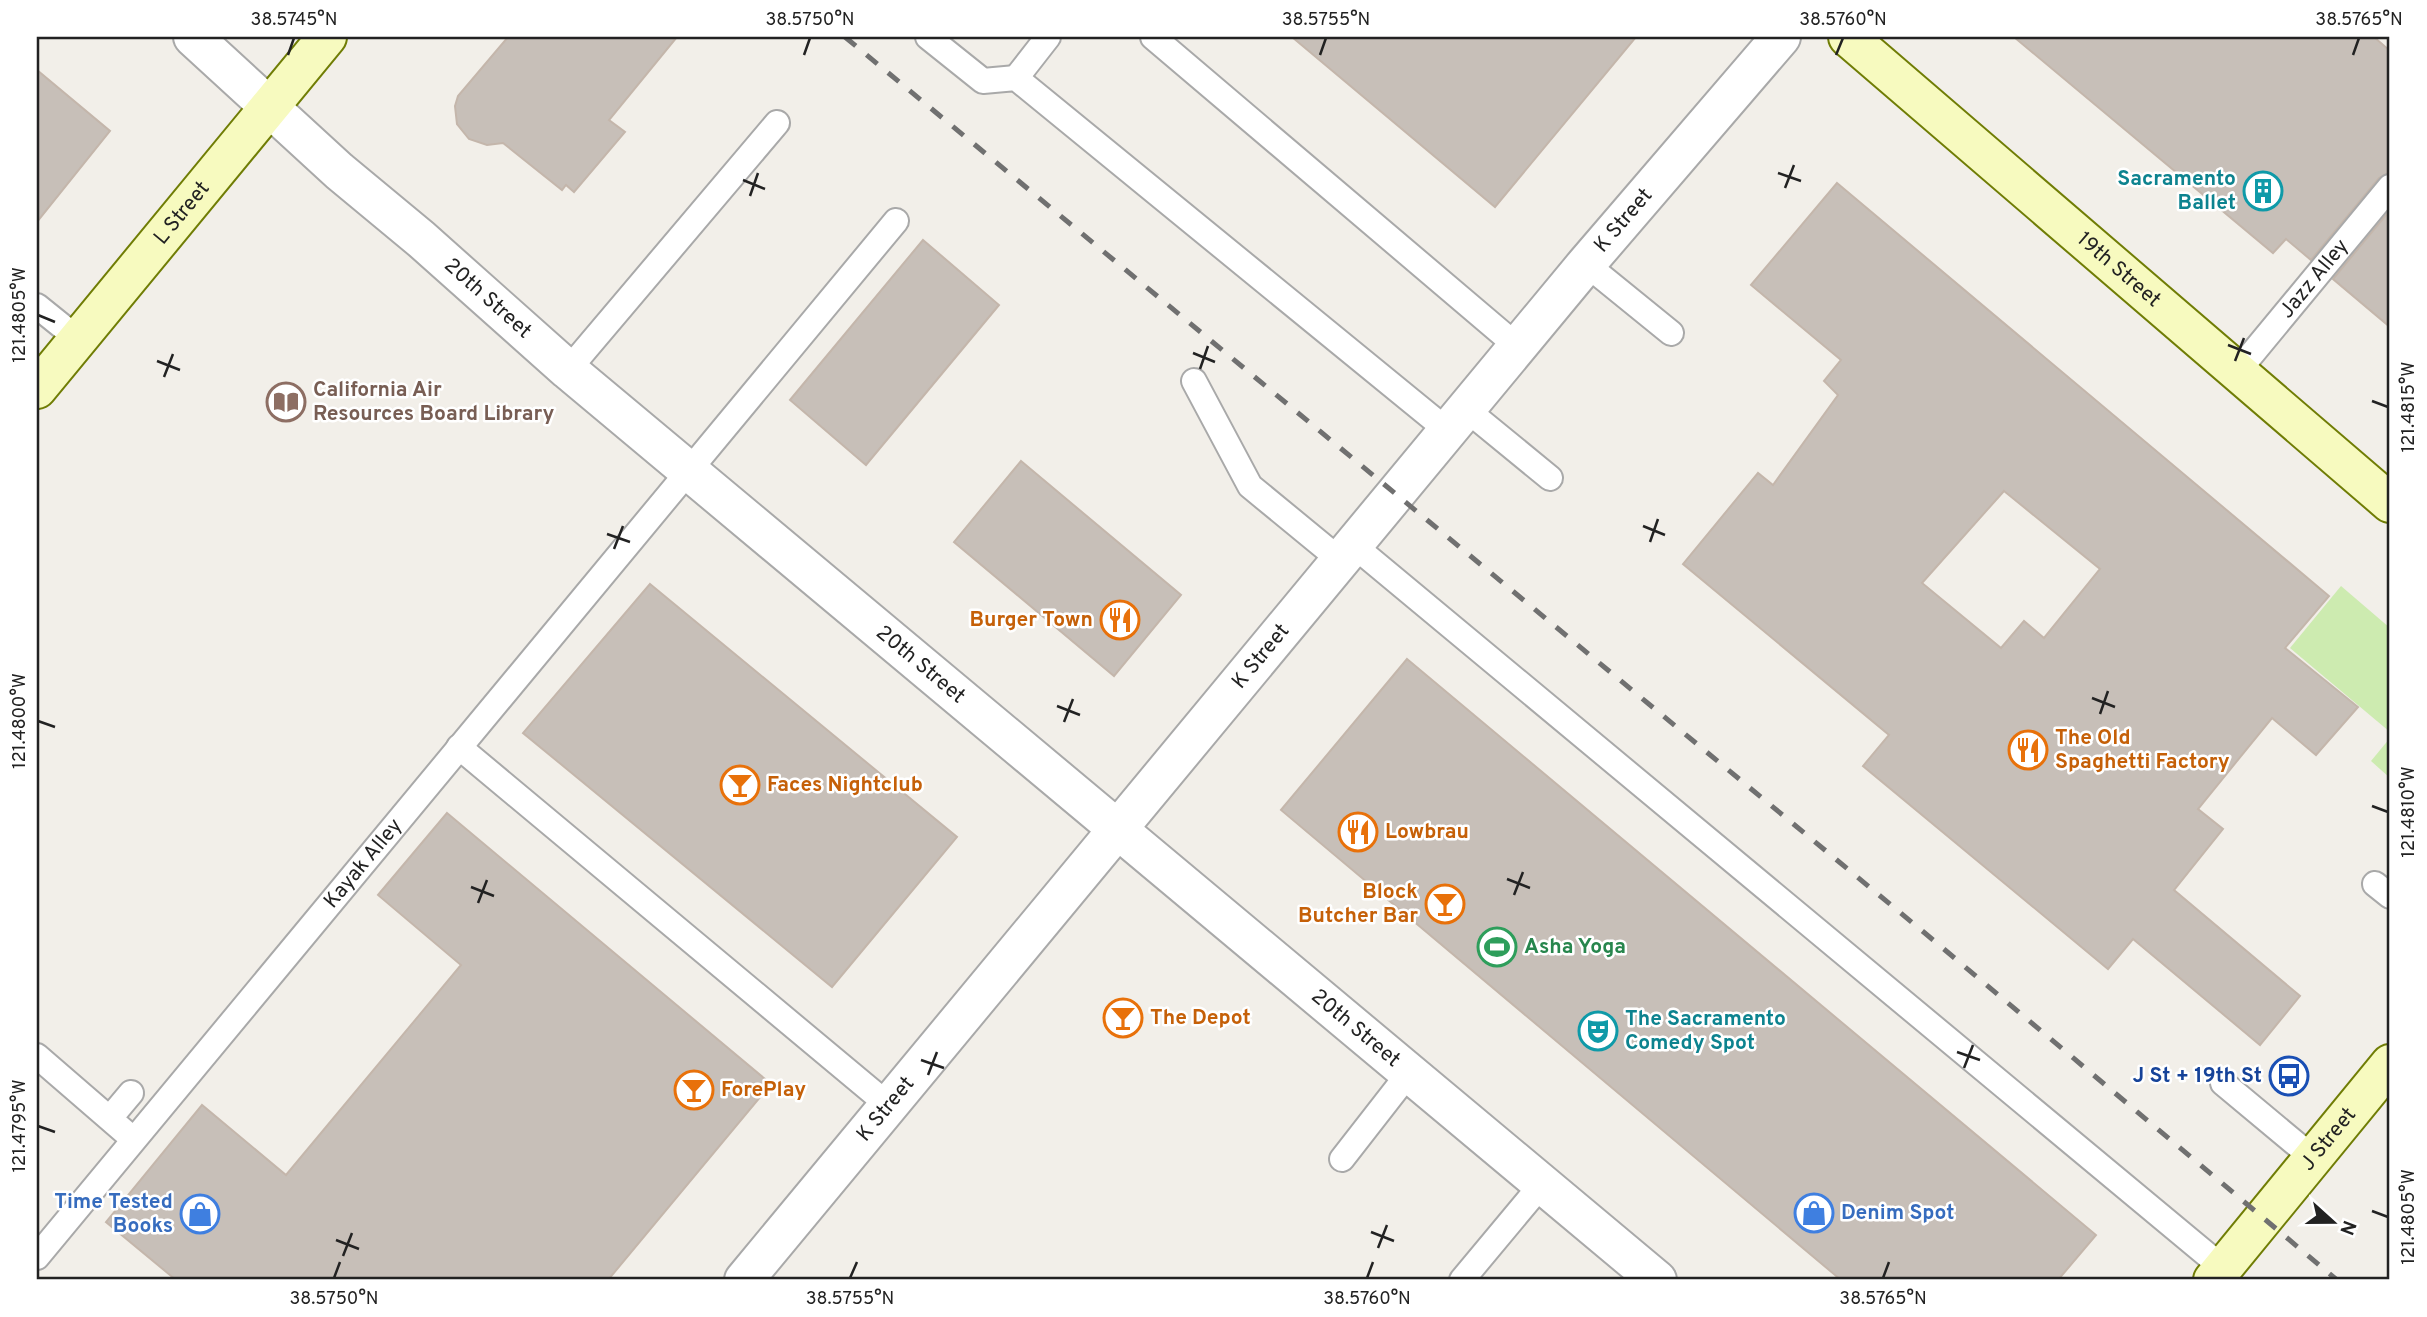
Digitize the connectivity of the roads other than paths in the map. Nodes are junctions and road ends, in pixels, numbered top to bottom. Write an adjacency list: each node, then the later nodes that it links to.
1 (193, 37): 9 (street, 20th Street)
2 (327, 37): 9 (main road, L Street)
3 (928, 37): 8 (lane)
4 (1048, 37): 8 (lane)
5 (1153, 37): 17 (lane)
6 (1781, 37): 13 (street, K Street)
7 (1848, 37): 19 (main road, 19th Street)
8 (1016, 78): 22 (lane)
9 (269, 106): 16 (main road, L Street); 18 (street, 20th Street)
10 (777, 123): 18 (lane)
11 (2390, 187): 19 (lane, Jazz Alley)
12 (896, 221): 23 (lane, Kayak Alley)
13 (1586, 264): 15 (lane); 17 (street, K Street)
14 (37, 306): 16 (lane)
15 (1671, 333)
16 (78, 340): 21 (main road, L Street)
17 (1518, 347): 22 (street, K Street)
18 (568, 370): 23 (street, 20th Street)
19 (2237, 372): 25 (main road, 19th Street)
20 (1194, 381): 26 (lane)
21 (37, 389)
22 (1458, 420): 24 (lane); 26 (street, K Street)
23 (688, 470): 27 (lane, Kayak Alley); 28 (street, 20th Street)
24 (1550, 478)
25 (2390, 503)
26 (1346, 552): 28 (street, K Street); 41 (lane)
27 (459, 747): 34 (lane); 36 (lane, Kayak Alley)
28 (1116, 829): 31 (street, 20th Street); 34 (street, K Street)
29 (37, 1056): 35 (lane)
30 (2390, 1064): 37 (main road, J Street)
31 (1409, 1073): 38 (lane); 39 (street, 20th Street)
32 (2224, 1083): 37 (lane)
33 (131, 1093): 35 (lane)
34 (887, 1104): 42 (street, K Street)
35 (110, 1118): 36 (lane)
36 (133, 1139): 40 (lane, Kayak Alley)
37 (2314, 1158): 41 (main road, J Street)
38 (1342, 1159)
39 (1542, 1184): 43 (lane); 44 (street, 20th Street)
40 (37, 1257)
41 (2218, 1274)
42 (744, 1280)
43 (1462, 1280)
44 (1657, 1280)

